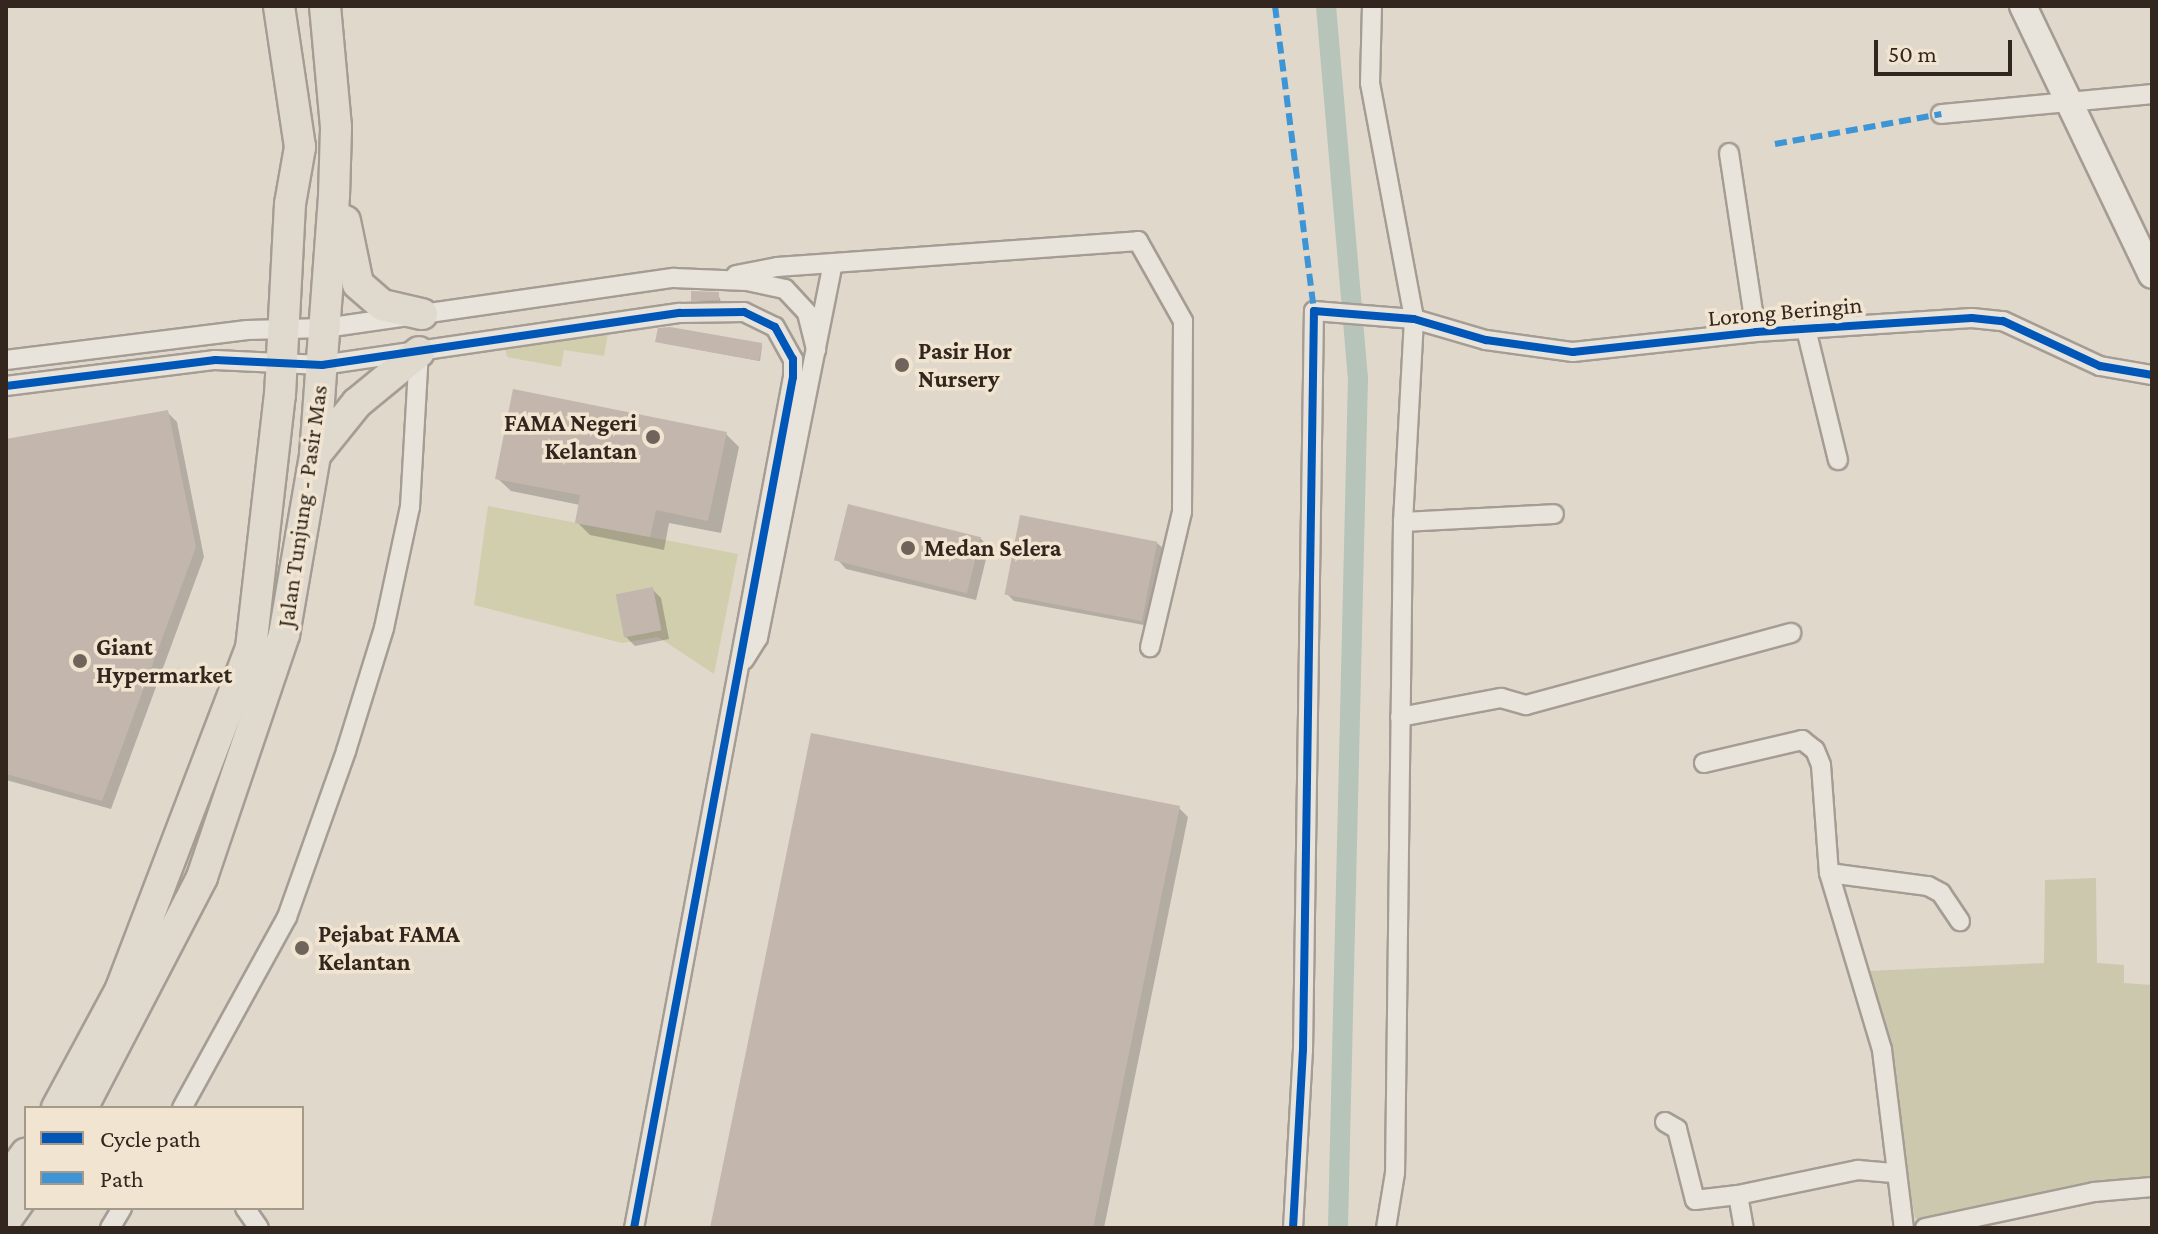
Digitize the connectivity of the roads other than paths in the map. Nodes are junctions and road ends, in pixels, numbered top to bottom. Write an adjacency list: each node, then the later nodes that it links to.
1 (279, 6): 15 (main road, Jalan Tunjung - Pasir Mas)
2 (325, 6): 8 (main road, Jalan Tunjung - Pasir Mas)
3 (1372, 6): 14 (street)
4 (2023, 6): 6 (main road)
5 (2152, 94): 6 (street)
6 (2068, 100): 7 (street); 11 (main road)
7 (1941, 114)
8 (336, 127): 13 (main road); 15 (main road, Jalan Tunjung - Pasir Mas)
9 (1729, 153): 17 (street)
10 (833, 263): 12 (street); 18 (street); 29 (street)
11 (2152, 275)
12 (722, 280): 13 (street); 18 (street)
13 (422, 314): 15 (street)
14 (1414, 319): 17 (street, Lorong Beringin); 27 (street); 51 (street, Lorong Beringin)
15 (304, 329): 20 (street); 21 (main road, Jalan Tunjung - Pasir Mas); 21 (main road, Jalan Tunjung - Pasir Mas)
16 (1806, 329): 17 (street, Lorong Beringin); 22 (street, Lorong Beringin); 25 (street)
17 (1756, 332)
18 (816, 350): 30 (street)
19 (419, 352): 21 (street); 24 (main road); 30 (street); 37 (street)
20 (6, 360)
21 (301, 364): 23 (street); 24 (main road, Jalan Tunjung - Pasir Mas); 35 (main road, Jalan Tunjung - Pasir Mas)
22 (2152, 375)
23 (6, 386)
24 (315, 455): 36 (main road, Jalan Tunjung - Pasir Mas)
25 (1838, 460)
26 (1554, 514): 27 (street)
27 (1403, 522): 31 (street)
28 (1791, 633): 31 (street)
29 (1150, 647)
30 (744, 660): 50 (street)
31 (1400, 717): 52 (street)
32 (1704, 763): 33 (street)
33 (1829, 873): 34 (street); 40 (street)
34 (1960, 921)
35 (58, 1106)
36 (83, 1106)
37 (183, 1106)
38 (1665, 1122): 44 (street)
39 (24, 1156): 41 (main road)
40 (1896, 1173): 44 (street); 54 (street)
41 (6, 1181)
42 (2152, 1187): 55 (street)
43 (24, 1194): 47 (main road)
44 (1738, 1195): 53 (street)
45 (121, 1210): 48 (street)
46 (246, 1210): 49 (street)
47 (6, 1220)
48 (110, 1228)
49 (259, 1228)
50 (634, 1228)
51 (1293, 1228)
52 (1386, 1228)
53 (1744, 1228)
54 (1904, 1228)
55 (1925, 1228)

